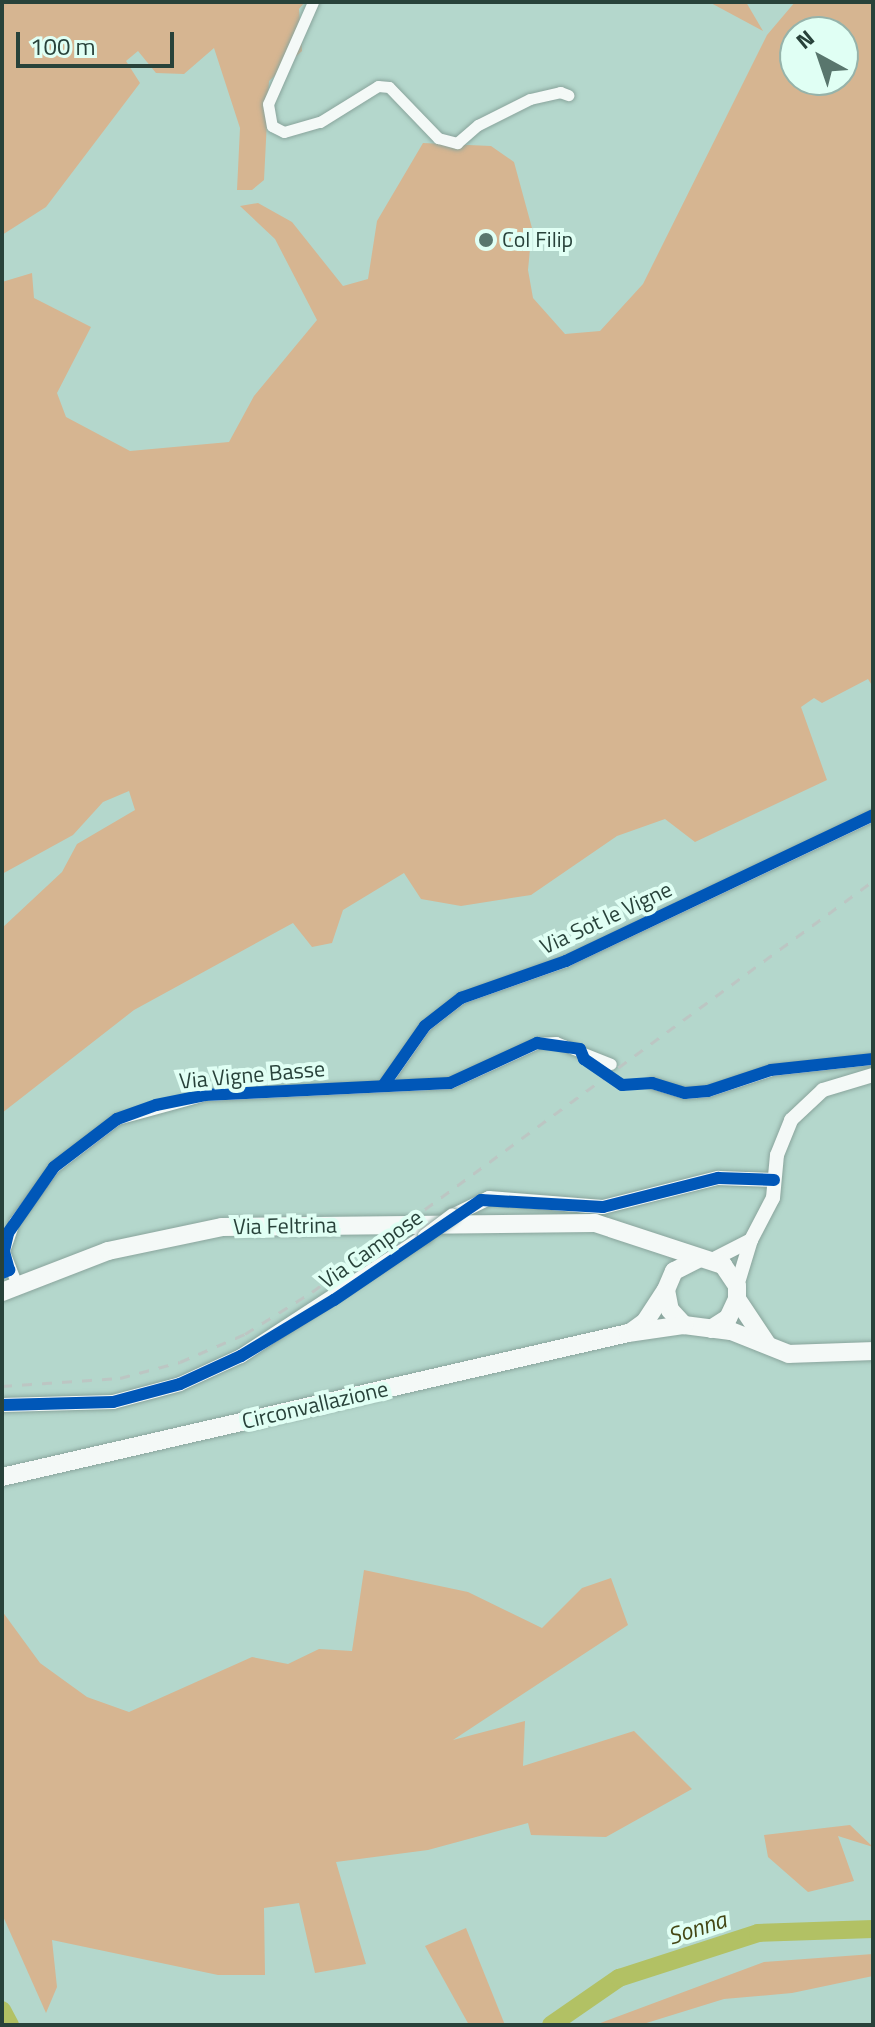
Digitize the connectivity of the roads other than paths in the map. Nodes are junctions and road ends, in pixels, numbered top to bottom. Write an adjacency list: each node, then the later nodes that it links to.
1 (313, 2): 2 (street)
2 (568, 95)
3 (873, 815): 8 (street, Via Sot le Vigne)
4 (873, 1059): 7 (street)
5 (611, 1064): 8 (street, Via Vigne Basse)
6 (873, 1075): 9 (street)
7 (652, 1083)
8 (383, 1086): 14 (street, Via Vigne Basse)
9 (774, 1180): 10 (street); 21 (street, Via Campose, bridge)
10 (751, 1240): 12 (street); 15 (street)
11 (653, 1245): 12 (main road, Via Feltrina); 13 (main road); 14 (main road, Via Feltrina)
12 (707, 1259): 13 (main road); 15 (main road)
13 (667, 1285): 16 (main road); 18 (main road)
14 (9, 1289)
15 (737, 1293): 17 (main road); 20 (main road)
16 (684, 1325): 17 (main road); 18 (main road, Circonvallazione)
17 (711, 1329): 20 (main road)
18 (628, 1333): 22 (main road, Circonvallazione)
19 (873, 1351): 20 (main road)
20 (780, 1352)
21 (2, 1405)
22 (4, 1476)

